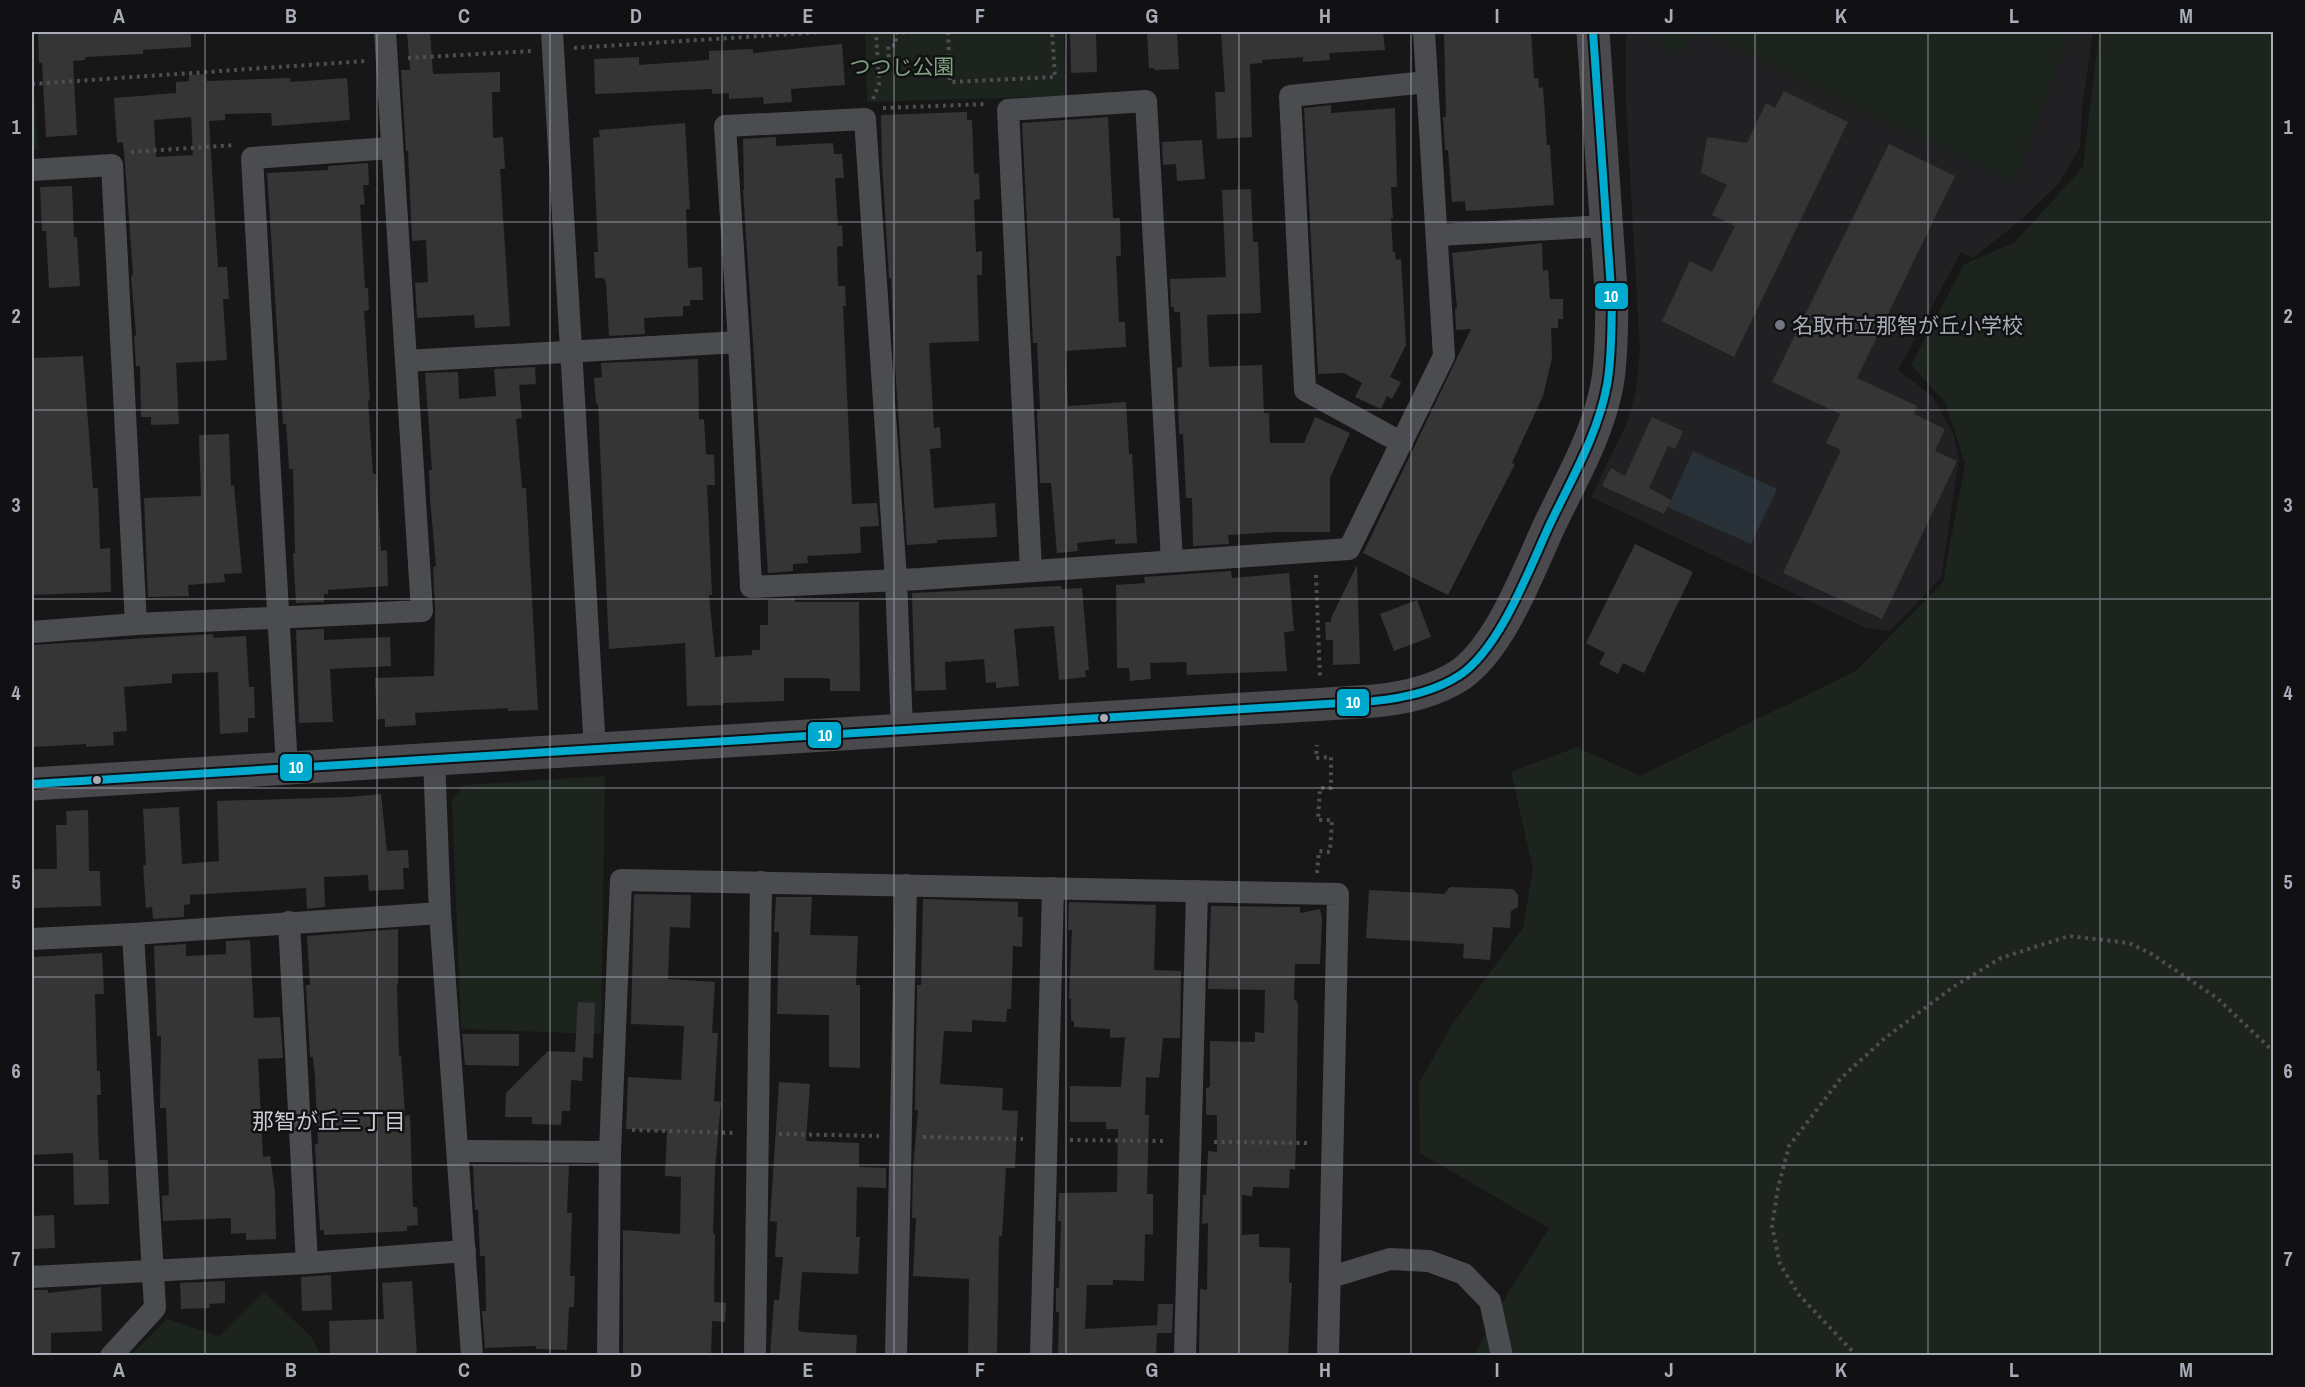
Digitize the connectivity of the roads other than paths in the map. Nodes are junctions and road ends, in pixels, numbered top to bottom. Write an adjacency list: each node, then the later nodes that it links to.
1 (385, 32): 6 (street)
2 (552, 32): 11 (street)
3 (1424, 32): 5 (street)
4 (1593, 32): 8 (street)
5 (1427, 82): 9 (street); 13 (street)
6 (391, 148): 12 (street); 17 (street)
7 (32, 170): 18 (street)
8 (1606, 226): 9 (street); 20 (street)
9 (1438, 235): 13 (street)
10 (739, 342): 11 (street); 16 (street); 16 (street)
11 (572, 351): 12 (street); 21 (street)
12 (406, 361): 17 (street)
13 (1402, 443): 14 (street)
14 (1172, 561): 15 (street); 15 (street)
15 (1031, 571): 16 (street)
16 (896, 580): 20 (street)
17 (279, 618): 18 (street); 23 (street)
18 (136, 624): 19 (street)
19 (32, 632)
20 (902, 729): 21 (street)
21 (595, 750): 22 (street)
22 (434, 759): 23 (street); 29 (street)
23 (287, 768): 24 (street)
24 (32, 784)
25 (761, 882): 26 (street); 34 (street); 43 (street)
26 (906, 885): 27 (street); 44 (street)
27 (1053, 888): 28 (street); 45 (street)
28 (1197, 891): 39 (street); 46 (street)
29 (440, 913): 30 (street); 33 (street)
30 (289, 922): 31 (street); 36 (street)
31 (133, 934): 32 (street); 37 (street)
32 (32, 939)
33 (458, 1151): 34 (street); 35 (street)
34 (610, 1152): 42 (street)
35 (465, 1251): 36 (street); 41 (street)
36 (307, 1263): 37 (street)
37 (153, 1271): 38 (street); 40 (street)
38 (32, 1277)
39 (1330, 1277): 47 (street); 48 (street)
40 (111, 1356)
41 (472, 1356)
42 (608, 1356)
43 (755, 1356)
44 (896, 1356)
45 (1041, 1356)
46 (1185, 1356)
47 (1328, 1356)
48 (1502, 1356)

